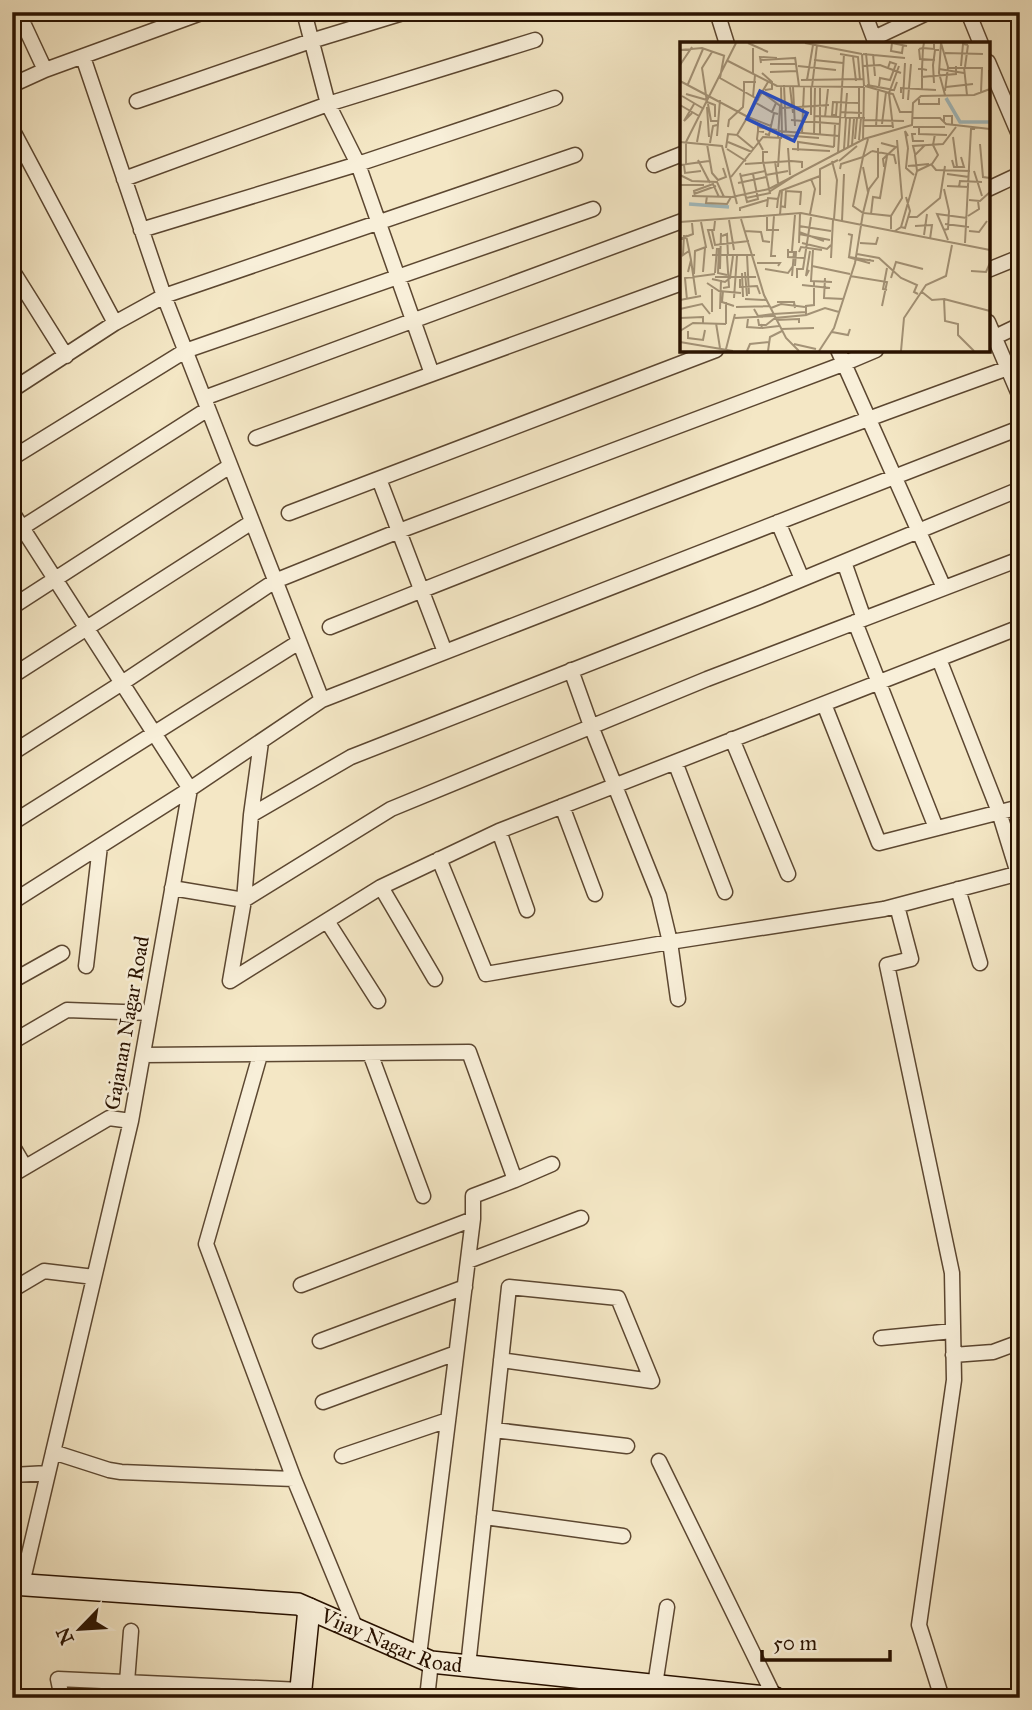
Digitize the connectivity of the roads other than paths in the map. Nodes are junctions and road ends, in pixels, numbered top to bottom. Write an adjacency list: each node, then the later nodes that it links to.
1 (35, 12): 9 (street)
2 (204, 12): 15 (street)
3 (304, 12): 11 (street)
4 (406, 12): 11 (street)
5 (717, 12): 13 (street)
6 (864, 12): 12 (street)
7 (929, 12): 12 (street)
8 (968, 12): 14 (street)
9 (19, 15): 17 (street)
10 (535, 40): 21 (street)
11 (311, 41): 20 (street); 21 (street)
12 (875, 41)
13 (726, 42)
14 (980, 42)
15 (83, 57): 17 (street); 29 (street)
16 (990, 67): 23 (street)
17 (45, 70): 18 (street)
18 (12, 85)
19 (555, 98): 26 (street)
20 (137, 101)
21 (328, 104): 26 (street); 29 (street)
22 (12, 129): 42 (street)
23 (1020, 137)
24 (575, 155): 33 (street)
25 (680, 155): 27 (street)
26 (358, 164): 33 (street); 34 (street)
27 (654, 165)
28 (1020, 174): 30 (street)
29 (124, 179): 34 (street)
30 (990, 188)
31 (593, 209): 38 (street)
32 (680, 221): 41 (street)
33 (378, 222): 38 (street); 40 (street)
34 (141, 230): 40 (street)
35 (1020, 257): 36 (street)
36 (990, 269)
37 (12, 270): 49 (street)
38 (399, 278): 41 (street); 46 (street)
39 (680, 284): 52 (street)
40 (164, 296): 42 (street); 46 (street)
41 (413, 320): 52 (street); 55 (street)
42 (115, 323): 49 (street)
43 (1020, 325): 45 (street)
44 (990, 327): 45 (street)
45 (995, 338): 51 (street)
46 (185, 351): 55 (street); 59 (street)
47 (711, 352): 62 (street)
48 (866, 352): 50 (street)
49 (65, 356): 53 (street)
50 (841, 357): 56 (street); 69 (street)
51 (1008, 368): 54 (street); 56 (street)
52 (432, 374): 58 (street)
53 (12, 390)
54 (1019, 393)
55 (206, 404): 60 (street); 68 (street)
56 (868, 419): 61 (street); 77 (street)
57 (1020, 428): 61 (street)
58 (256, 438)
59 (12, 458)
60 (230, 466): 66 (street); 73 (street)
61 (893, 477): 67 (street); 70 (street)
62 (379, 479): 65 (street); 69 (street)
63 (1020, 489): 70 (street)
64 (12, 512): 68 (street)
65 (289, 513)
66 (252, 522): 75 (street); 82 (street)
67 (778, 522): 74 (street); 84 (street)
68 (17, 531): 73 (street)
69 (399, 531): 75 (street); 77 (street)
70 (917, 531): 72 (street); 76 (street)
71 (1020, 559): 76 (street)
72 (844, 562): 74 (street); 79 (street)
73 (56, 579): 78 (street); 82 (street)
74 (802, 579): 86 (street)
75 (275, 581): 83 (street); 89 (street)
76 (944, 588): 79 (street)
77 (421, 590): 80 (street); 84 (street)
78 (12, 607)
79 (859, 620): 88 (street); 92 (street)
80 (330, 627)
81 (1020, 627): 85 (street)
82 (88, 629): 87 (street); 89 (street)
83 (299, 642): 90 (street); 93 (street)
84 (444, 652): 90 (street)
85 (939, 659): 88 (street); 102 (street)
86 (571, 670): 92 (street); 103 (street)
87 (12, 676)
88 (878, 682): 91 (street); 105 (street)
89 (122, 683): 93 (street); 96 (street)
90 (322, 700): 95 (street)
91 (824, 704): 94 (street); 105 (street)
92 (592, 726): 98 (street); 116 (street)
93 (154, 733): 99 (street); 104 (street)
94 (732, 739): 97 (street); 109 (street)
95 (261, 742): 99 (street); 103 (street)
96 (12, 753)
97 (675, 762): 98 (street); 114 (street)
98 (615, 785): 100 (street); 121 (street)
99 (190, 789): 107 (street); 112 (street, Gajanan Nagar Road)
100 (562, 806): 106 (street); 115 (street)
101 (1020, 807): 102 (street)
102 (999, 812): 105 (street); 110 (street)
103 (251, 815): 116 (street)
104 (12, 822)
105 (936, 828)
106 (499, 831): 108 (street); 119 (street)
107 (100, 846): 117 (street); 124 (street)
108 (439, 859): 111 (street); 121 (street)
109 (788, 874)
110 (1019, 875): 113 (street)
111 (382, 887): 120 (street); 125 (street)
112 (172, 888): 116 (street); 129 (street, Gajanan Nagar Road)
113 (958, 889): 118 (street); 123 (street)
114 (725, 891)
115 (595, 894)
116 (244, 901): 120 (street)
117 (12, 902)
118 (897, 906): 121 (street); 147 (street)
119 (527, 910)
120 (327, 921): 128 (street)
121 (670, 942): 127 (street)
122 (62, 953): 126 (street)
123 (980, 963)
124 (86, 966)
125 (435, 979)
126 (12, 981)
127 (678, 999)
128 (377, 1001)
129 (150, 1013): 130 (street); 132 (street, Gajanan Nagar Road)
130 (12, 1042)
131 (370, 1053): 133 (street); 138 (street); 139 (street)
132 (143, 1055): 133 (street); 134 (street, Gajanan Nagar Road)
133 (260, 1055): 163 (street)
134 (131, 1121): 137 (street); 143 (street, Gajanan Nagar Road)
135 (12, 1144): 137 (street)
136 (552, 1164): 138 (street)
137 (19, 1171)
138 (515, 1180): 141 (street)
139 (423, 1196)
140 (581, 1218): 142 (street)
141 (473, 1219): 142 (street); 144 (street)
142 (468, 1261): 145 (street)
143 (94, 1277): 146 (street); 158 (street, Gajanan Nagar Road)
144 (301, 1285)
145 (465, 1287): 149 (street); 151 (street)
146 (12, 1290)
147 (953, 1331): 148 (street); 152 (street)
148 (881, 1338)
149 (320, 1341)
150 (1020, 1342): 152 (street)
151 (456, 1353): 154 (street); 155 (street)
152 (953, 1355): 179 (street)
153 (501, 1360): 153 (street); 156 (street)
154 (323, 1402)
155 (448, 1420): 159 (street); 171 (street)
156 (494, 1430): 157 (street); 164 (street)
157 (627, 1446)
158 (53, 1452): 161 (street, Gajanan Nagar Road); 163 (street)
159 (342, 1456)
160 (659, 1461): 178 (street)
161 (48, 1473): 162 (street); 166 (street, Gajanan Nagar Road)
162 (12, 1475)
163 (294, 1479): 169 (street)
164 (484, 1517): 165 (street); 172 (street)
165 (623, 1536)
166 (17, 1584): 168 (street, Vijay Nagar Road)
167 (667, 1607): 174 (street)
168 (309, 1609): 169 (street, Vijay Nagar Road); 175 (street)
169 (356, 1629): 171 (street, Vijay Nagar Road)
170 (131, 1631): 173 (street)
171 (425, 1659): 172 (street, Vijay Nagar Road); 177 (street)
172 (468, 1665): 174 (street, Vijay Nagar Road)
173 (127, 1682): 175 (street); 176 (street)
174 (656, 1685): 178 (street, Vijay Nagar Road)
175 (300, 1694)
176 (62, 1698)
177 (427, 1698)
178 (775, 1698)
179 (942, 1698)

